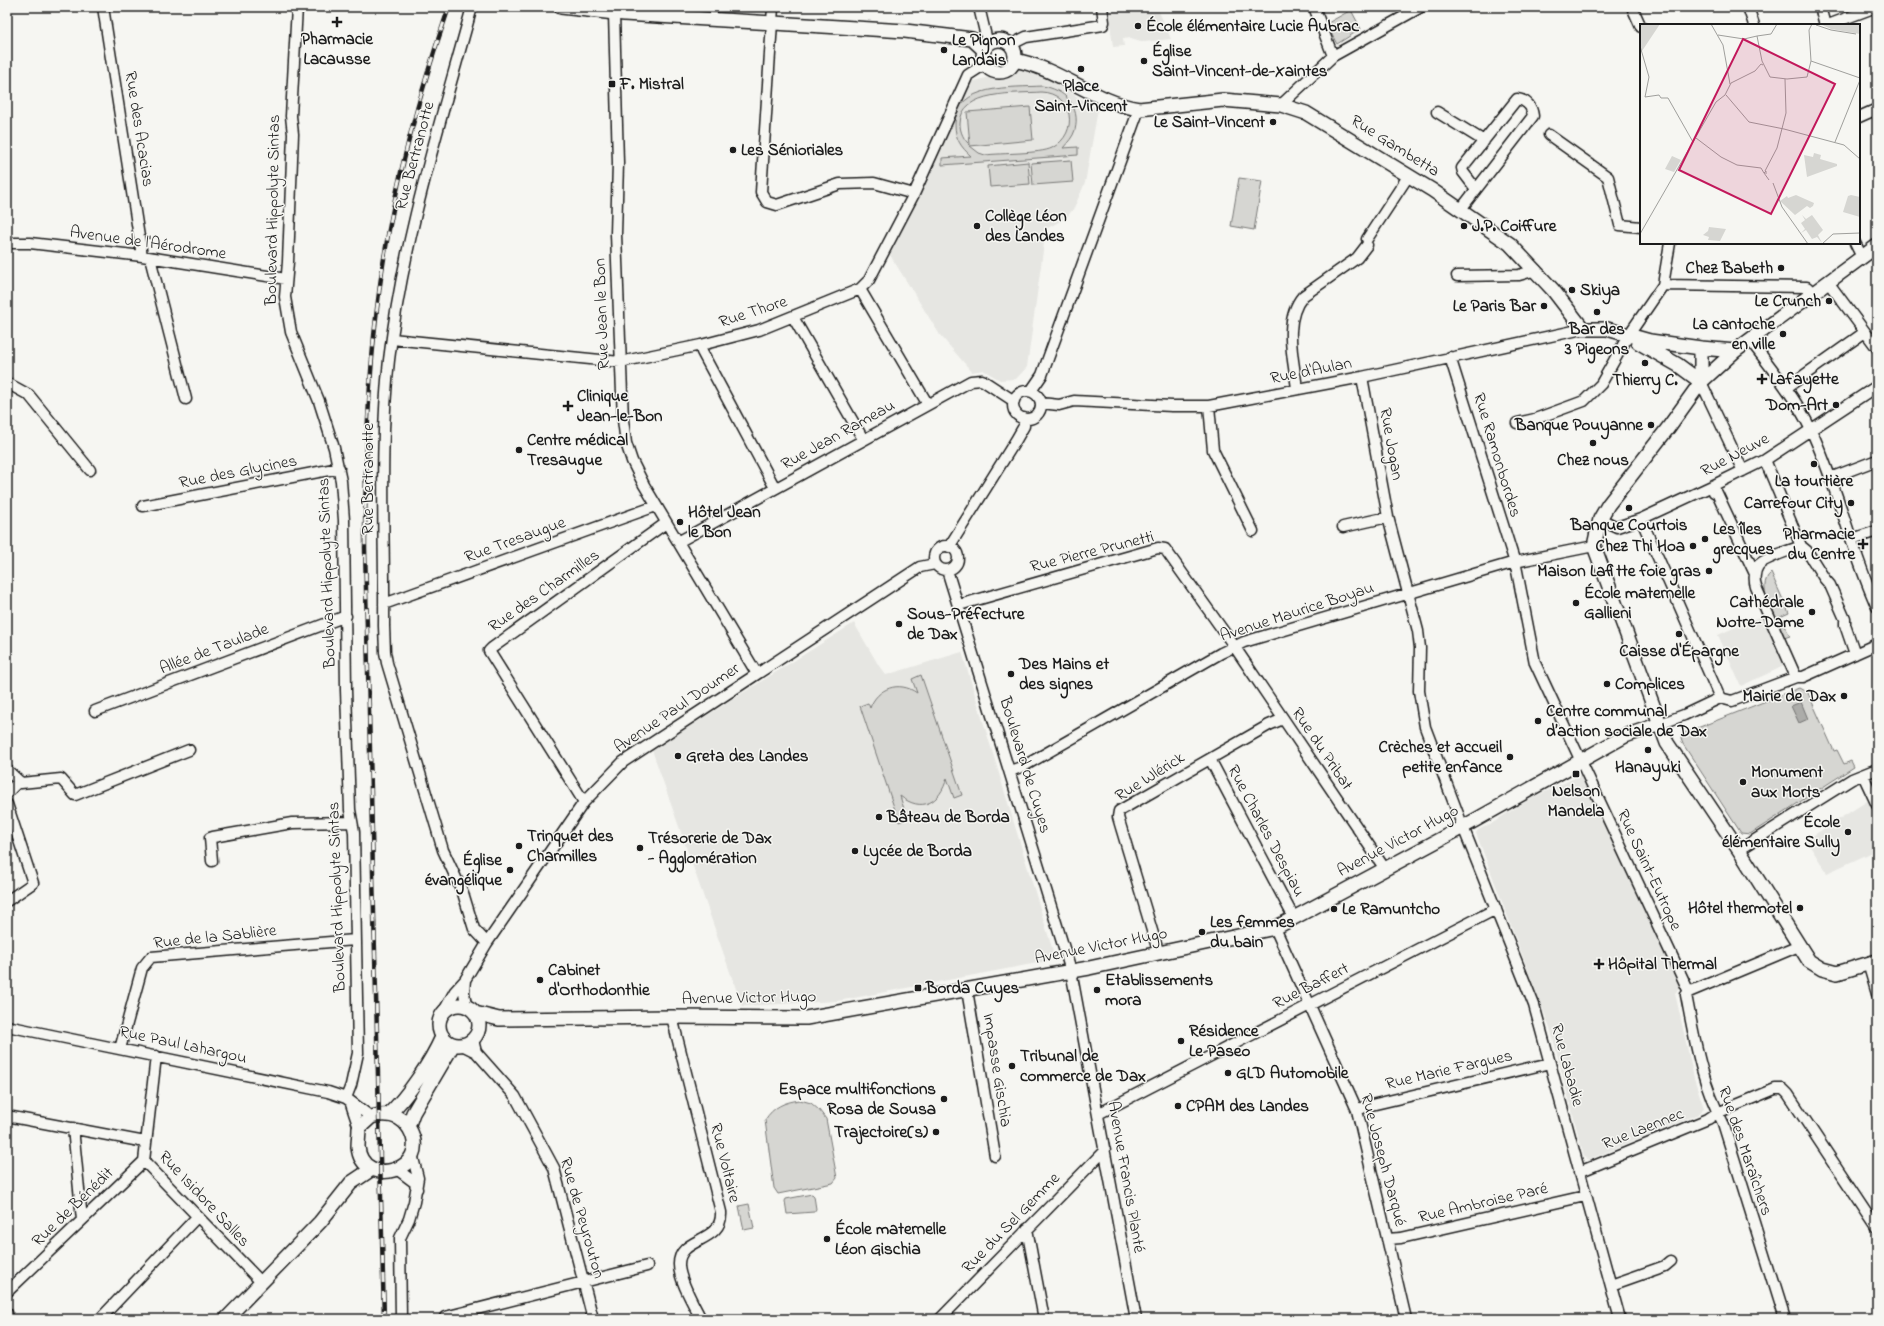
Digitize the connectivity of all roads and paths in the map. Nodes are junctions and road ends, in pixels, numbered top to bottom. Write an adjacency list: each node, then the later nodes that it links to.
1 (103, 7): 41 (street, Rue des Acacias)
2 (297, 7): 45 (street, Boulevard Hippolyte Sintas)
3 (472, 7): 54 (street, Rue Bertranotte)
4 (561, 7): 14 (main road)
5 (773, 7): 15 (street)
6 (979, 7): 21 (street)
7 (1102, 7): 20 (street)
8 (1314, 7): 22 (street)
9 (1421, 7): 22 (street)
10 (1632, 7): 16 (street)
11 (1748, 7): 17 (street)
12 (1820, 7): 18 (street)
13 (1876, 7): 19 (street)
14 (614, 13): 15 (main road); 61 (street, Rue Jean le Bon)
15 (772, 24): 21 (main road); 34 (street)
16 (1640, 24)
17 (1754, 24)
18 (1826, 24)
19 (1829, 24)
20 (1010, 45): 21 (main road); 23 (main road)
21 (986, 47): 24 (main road)
22 (1333, 56): 25 (street)
23 (1014, 60): 24 (main road); 26 (main road, Rue Gambetta)
24 (985, 64): 34 (street, Rue Thore)
25 (1281, 105): 26 (main road, Rue Gambetta); 32 (main road, Rue Gambetta)
26 (1139, 109): 68 (street)
27 (1877, 109): 29 (street)
28 (1437, 112): 31 (street)
29 (1860, 117)
30 (1549, 135): 36 (street)
31 (1484, 141): 33 (street); 33 (street)
32 (1409, 175): 35 (main road, Rue Gambetta); 67 (street)
33 (1476, 189): 35 (street)
34 (914, 194): 48 (street, Rue Thore)
35 (1461, 209): 43 (main road, Rue Gambetta)
36 (1640, 227)
37 (7, 243): 41 (street, Avenue de l'Aérodrome)
38 (1670, 244): 47 (street)
39 (1856, 244): 42 (street)
40 (1877, 246): 42 (main road)
41 (146, 257): 45 (street, Avenue de l'Aérodrome); 69 (street, Rue des Acacias)
42 (1862, 257): 46 (main road)
43 (1536, 270): 44 (street); 51 (main road, Rue Gambetta)
44 (1457, 276)
45 (286, 279): 80 (street, Boulevard Hippolyte Sintas)
46 (1828, 282): 49 (main road); 52 (street)
47 (1663, 286): 49 (street); 53 (street)
48 (860, 289): 50 (street, Rue Thore); 71 (street)
49 (1813, 293): 55 (main road)
50 (793, 317): 56 (street, Rue Thore); 77 (street)
51 (1583, 329): 53 (main road); 60 (street, Rue d'Aulan)
52 (1865, 332): 58 (street); 66 (street)
53 (1628, 336): 57 (main road); 63 (main road); 75 (street)
54 (392, 339): 61 (street, Rue Thore); 105 (street, Rue Bertranotte)
55 (1750, 340): 59 (main road); 66 (street)
56 (701, 345): 61 (street, Rue Thore); 84 (street)
57 (1700, 348): 59 (main road); 63 (main road)
58 (1877, 348)
59 (1735, 351): 63 (main road)
60 (1450, 357): 62 (street, Rue d'Aulan); 100 (street, Rue Ramonbordes)
61 (620, 362): 87 (street, Rue Jean le Bon)
62 (1362, 377): 67 (street, Rue d'Aulan); 88 (street, Rue Jogan)
63 (1702, 382): 82 (street); 89 (main road)
64 (7, 383): 81 (street)
65 (1877, 386): 76 (street, Rue Neuve)
66 (1786, 388): 76 (street)
67 (1297, 389): 73 (street, Rue d'Aulan)
68 (1031, 391): 70 (street); 72 (street)
69 (186, 399)
70 (1014, 401): 71 (street, Rue Jean Rameau); 74 (street)
71 (927, 403): 77 (street, Rue Jean Rameau)
72 (1041, 403): 73 (street, Rue d'Aulan); 74 (street)
73 (1209, 406): 93 (street)
74 (1024, 418): 99 (street)
75 (1517, 423)
76 (1811, 430): 78 (street, Rue Neuve); 83 (street)
77 (863, 439): 84 (street, Rue Jean Rameau)
78 (1765, 460): 82 (street, Rue Neuve); 98 (street)
79 (1877, 460): 83 (street)
80 (339, 468): 86 (street, Rue des Glycines); 108 (street, Boulevard Hippolyte Sintas)
81 (90, 470)
82 (1743, 471): 90 (street, Rue Neuve)
83 (1830, 478): 95 (street)
84 (775, 488): 96 (street, Rue Jean Rameau)
85 (1714, 492): 103 (street)
86 (143, 506)
87 (656, 506): 91 (street, Rue Jean le Bon); 105 (street, Rue Tresaugue)
88 (1388, 517): 92 (street); 104 (street, Rue Jogan)
89 (1600, 519): 90 (street, Rue Neuve); 97 (main road)
90 (1641, 520): 114 (street)
91 (666, 523): 96 (street, Rue Jean le Bon); 127 (street, Rue des Charmilles)
92 (1343, 527)
93 (1253, 531)
94 (1877, 531): 95 (street)
95 (1852, 539): 107 (street)
96 (678, 542): 112 (street, Rue Jean le Bon)
97 (1594, 546): 100 (street, Avenue Maurice Boyau); 117 (main road)
98 (1801, 546): 103 (street); 111 (street)
99 (949, 547): 101 (street); 102 (street)
100 (1515, 562): 104 (street, Avenue Maurice Boyau); 120 (street, Rue Ramonbordes)
101 (935, 564): 102 (street); 112 (street, Avenue Paul Doumer)
102 (947, 570): 106 (street, Boulevard de Cuyes)
103 (1756, 574): 113 (street)
104 (1408, 594): 110 (street, Avenue Maurice Boyau); 131 (street, Rue Jogan)
105 (384, 604): 140 (street, Rue Bertranotte)
106 (959, 604): 110 (street, Rue Pierre Prunetti); 123 (street, Boulevard de Cuyes)
107 (1877, 607)
108 (346, 616): 115 (street, Allée de Taulade); 130 (street, Boulevard Hippolyte Sintas)
109 (1877, 644): 111 (street)
110 (1234, 646): 116 (street, Rue du Pribat); 123 (street, Avenue Maurice Boyau)
111 (1855, 654): 113 (street)
112 (757, 674): 127 (street, Avenue Paul Doumer)
113 (1796, 677): 114 (street)
114 (1720, 698): 117 (street)
115 (95, 711)
116 (1283, 719): 119 (street, Rue Wlérick); 134 (street, Rue du Pribat)
117 (1660, 724): 120 (main road, Avenue Victor Hugo); 132 (main road)
118 (189, 750): 125 (street)
119 (1210, 759): 137 (street, Rue Charles Despiau); 142 (street, Rue Wlérick)
120 (1580, 762): 131 (main road, Avenue Victor Hugo); 147 (street, Rue Saint-Eutrope)
121 (1877, 769): 124 (street)
122 (7, 770): 125 (street)
123 (1010, 771): 144 (street, Boulevard de Cuyes)
124 (1863, 775): 129 (street); 132 (street)
125 (19, 781): 126 (street)
126 (7, 793)
127 (584, 802): 140 (street, Avenue Paul Doumer)
128 (7, 804): 135 (street)
129 (1877, 805)
130 (352, 822): 133 (street); 139 (street, Boulevard Hippolyte Sintas)
131 (1463, 827): 134 (main road, Avenue Victor Hugo); 136 (street, Rue Labadie)
132 (1739, 850): 141 (main road)
133 (212, 861)
134 (1385, 869): 137 (main road, Avenue Victor Hugo)
135 (7, 901)
136 (1496, 909): 149 (street, Rue Baffert); 159 (street, Rue Labadie)
137 (1294, 918): 138 (main road, Avenue Victor Hugo)
138 (1275, 928): 142 (main road, Avenue Victor Hugo); 149 (street, Rue Joseph Darqué)
139 (355, 940): 157 (street, Rue de la Sablière); 160 (street, Boulevard Hippolyte Sintas)
140 (487, 943): 145 (street, Avenue Paul Doumer)
141 (1799, 946): 143 (main road); 147 (street)
142 (1159, 954): 144 (main road, Avenue Victor Hugo)
143 (1872, 962): 148 (street)
144 (1071, 971): 146 (main road, Avenue Victor Hugo); 164 (street, Avenue Francis Planté)
145 (465, 980): 150 (street); 151 (street, Avenue Paul Doumer)
146 (967, 990): 152 (main road, Avenue Victor Hugo); 174 (street, Impasse Gischia)
147 (1689, 992): 162 (street, Rue des Maraîchers)
148 (1877, 994)
149 (1310, 1004): 161 (street, Rue Joseph Darqué); 164 (street, Rue Baffert)
150 (470, 1009): 151 (main road); 153 (main road, Avenue Victor Hugo); 156 (main road)
151 (444, 1011): 155 (main road)
152 (672, 1017): 153 (main road, Avenue Victor Hugo); 200 (street, Rue Voltaire)
153 (499, 1019): 156 (main road, Avenue Victor Hugo)
154 (7, 1026): 157 (street, Rue Paul Lahargou)
155 (442, 1037): 156 (main road); 163 (main road)
156 (469, 1043): 169 (main road, Avenue Victor Hugo); 189 (street, Rue de Peyrouton)
157 (120, 1049): 158 (street, Rue Paul Lahargou)
158 (156, 1056): 160 (street, Rue Paul Lahargou); 170 (street, Rue Isidore Salles)
159 (1550, 1063): 161 (street, Rue Marie Fargues); 178 (street, Rue Labadie)
160 (348, 1099): 166 (street, Rue Paul Lahargou); 168 (street)
161 (1356, 1110): 186 (street, Rue Joseph Darqué)
162 (1717, 1113): 178 (street, Rue Laennec); 184 (street, Rue Laennec); 206 (street, Rue des Maraîchers)
163 (388, 1114): 166 (main road); 169 (main road)
164 (1098, 1114): 171 (street, Avenue Francis Planté)
165 (7, 1116): 167 (street)
166 (371, 1117): 168 (main road)
167 (72, 1128): 170 (street); 183 (street)
168 (359, 1128): 173 (main road)
169 (408, 1128): 172 (main road)
170 (145, 1142): 175 (street, Rue Isidore Salles)
171 (1105, 1150): 185 (street, Rue du Sel Gemme); 203 (street, Avenue Francis Planté)
172 (412, 1154): 177 (main road); 180 (street)
173 (360, 1155): 176 (main road); 179 (main road)
174 (995, 1156)
175 (144, 1161): 182 (street, Rue Isidore Salles); 183 (street, Rue de Bénédit)
176 (372, 1169): 177 (main road); 179 (main road)
177 (398, 1170): 180 (street)
178 (1579, 1172): 181 (street, Rue Labadie)
179 (351, 1183): 190 (main road)
180 (417, 1189): 198 (street)
181 (1585, 1196): 186 (street, Rue Ambroise Paré); 191 (street, Rue Labadie)
182 (197, 1217): 190 (street, Rue Isidore Salles); 196 (street)
183 (82, 1220): 192 (street, Rue de Bénédit)
184 (1877, 1228)
185 (1027, 1230): 201 (street, Rue du Sel Gemme); 202 (street)
186 (1387, 1239): 204 (street, Rue Joseph Darqué)
187 (1671, 1261): 191 (street)
188 (647, 1266): 189 (street)
189 (584, 1282): 194 (street); 199 (street, Rue de Peyrouton)
190 (262, 1283): 197 (main road)
191 (1611, 1284): 205 (street, Rue Labadie)
192 (7, 1292)
193 (7, 1313): 195 (street)
194 (445, 1317)
195 (8, 1319)
196 (100, 1319)
197 (226, 1319)
198 (401, 1319)
199 (593, 1319)
200 (701, 1319)
201 (941, 1319)
202 (1044, 1319)
203 (1136, 1319)
204 (1406, 1319)
205 (1620, 1319)
206 (1784, 1319)

